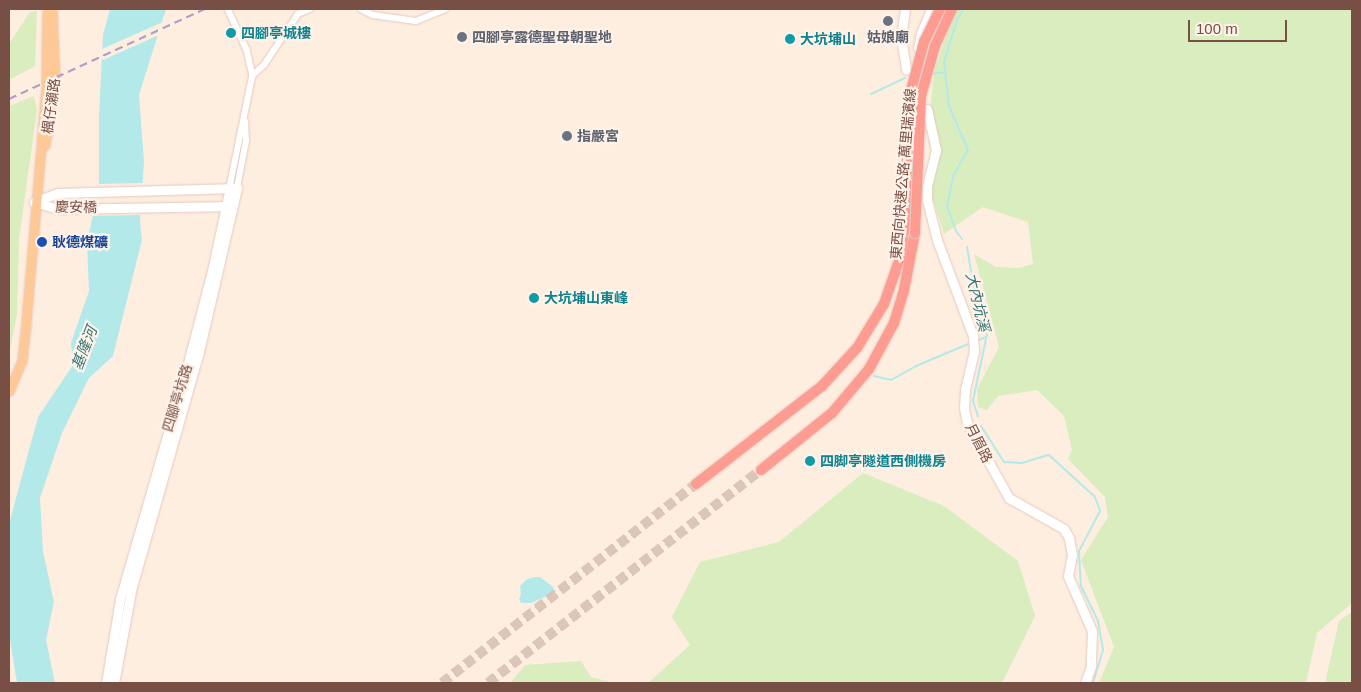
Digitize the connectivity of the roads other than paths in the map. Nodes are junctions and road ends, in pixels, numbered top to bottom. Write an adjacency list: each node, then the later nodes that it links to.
1 (47, 9): 15 (main road, 楓仔瀨路)
2 (52, 9): 15 (main road, 楓仔瀨路)
3 (228, 9): 12 (street)
4 (310, 9): 12 (street)
5 (362, 9): 6 (street)
6 (445, 9)
7 (905, 9): 11 (street)
8 (930, 9): 11 (street)
9 (940, 9): 19 (highway, 東西向快速公路 萬里瑞濱線, bridge)
10 (952, 9): 18 (highway, 東西向快速公路 萬里瑞濱線, bridge)
11 (908, 74)
12 (253, 75): 14 (street, 四腳亭坑路)
13 (927, 109): 22 (street, 月眉路)
14 (234, 188): 15 (street, 慶安橋); 16 (street, 四腳亭坑路)
15 (34, 202): 16 (street, 慶安橋); 17 (main road, 楓仔瀨路)
16 (230, 206): 20 (street, 四腳亭坑路); 21 (street, 四腳亭坑路)
17 (9, 391)
18 (761, 470)
19 (696, 484)
20 (106, 683)
21 (114, 683)
22 (1085, 683)

